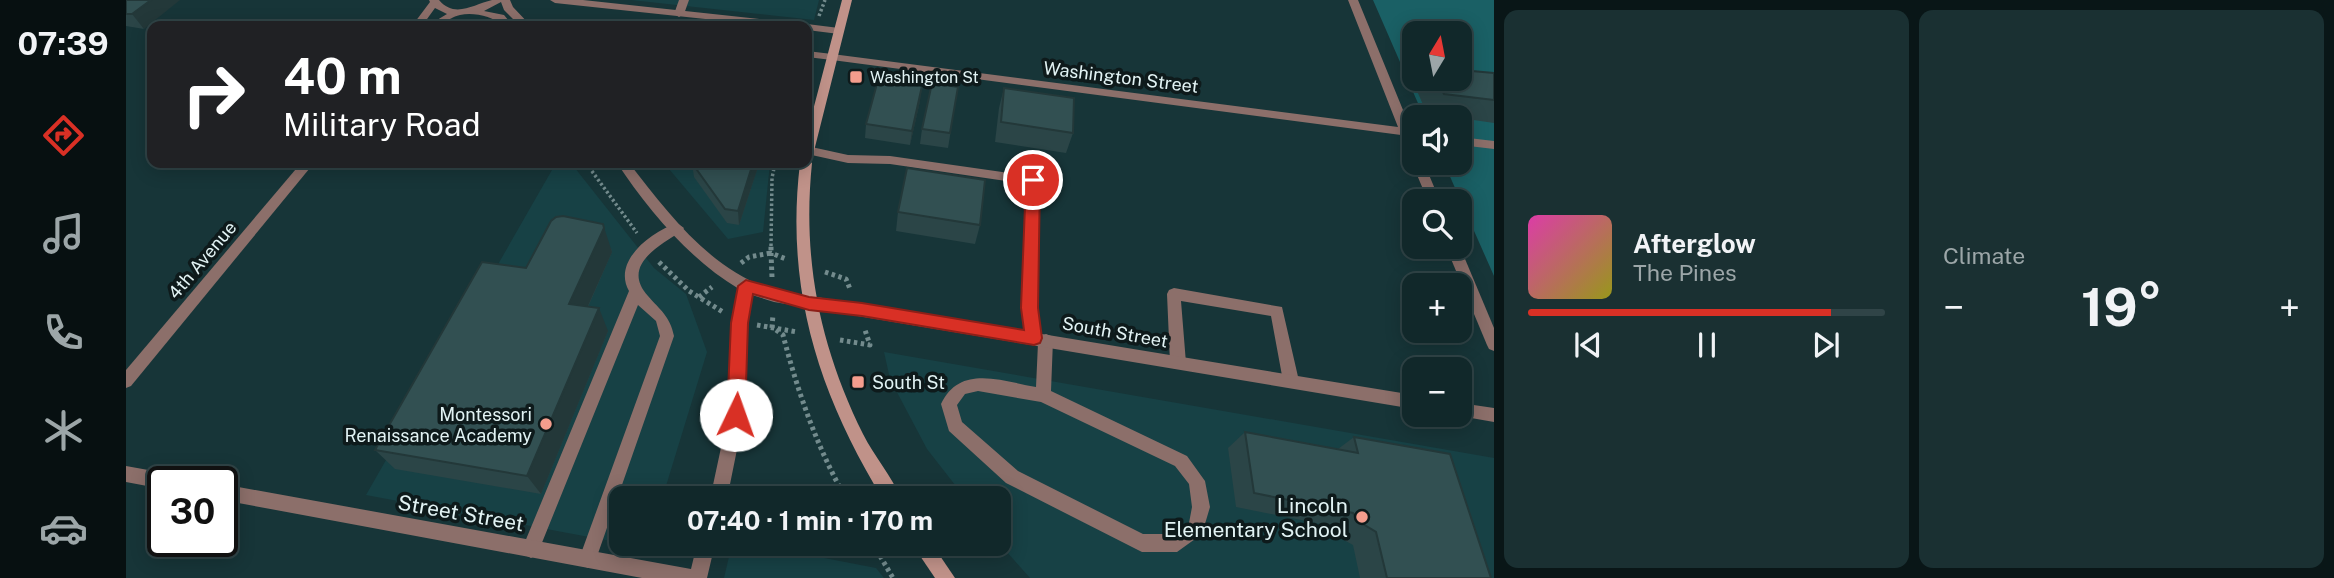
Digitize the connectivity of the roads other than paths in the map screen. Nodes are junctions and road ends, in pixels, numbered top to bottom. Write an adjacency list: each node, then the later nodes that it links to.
1 (498, 0): 8 (street)
2 (505, 0): 13 (street)
3 (555, 0): 9 (street)
4 (684, 0): 9 (street)
5 (847, 0): 16 (main road)
6 (1353, 0): 19 (street)
7 (435, 1): 8 (street); 10 (street)
8 (463, 12): 11 (street); 12 (street)
9 (679, 14): 14 (street)
10 (421, 21)
11 (443, 21)
12 (504, 21)
13 (521, 21)
14 (747, 21)
15 (812, 28): 16 (street)
16 (839, 31): 18 (main road)
17 (812, 55): 18 (street, Washington Street)
18 (832, 57): 20 (main road); 21 (street, Washington Street)
19 (1402, 114)
20 (812, 117)
21 (1402, 132)
22 (1472, 142): 23 (street)
23 (1494, 145)
24 (812, 153): 33 (street)
25 (304, 168): 36 (street, 4th Avenue)
26 (627, 168): 28 (street)
27 (806, 168): 32 (main road)
28 (677, 228): 30 (street); 31 (street)
29 (1458, 259): 34 (street)
30 (746, 286): 32 (street, South Street); 44 (street)
31 (636, 290): 47 (street); 50 (street)
32 (809, 304): 33 (street, South Street); 45 (main road)
33 (1040, 339): 35 (street, South Street); 38 (street)
34 (1494, 345)
35 (1178, 363): 37 (street, South Street); 37 (street)
36 (126, 381)
37 (1291, 381): 39 (street, South Street)
38 (1043, 395): 38 (street)
39 (1402, 400)
40 (1472, 412): 41 (street)
41 (1494, 415)
42 (126, 474): 43 (street)
43 (147, 478)
44 (721, 486)
45 (885, 486)
46 (238, 495): 47 (street, Street Street)
47 (531, 549): 50 (street, Street Street)
48 (703, 556): 52 (street)
49 (930, 556): 53 (main road)
50 (587, 559): 51 (street, Street Street)
51 (691, 578)
52 (698, 578)
53 (946, 578)

